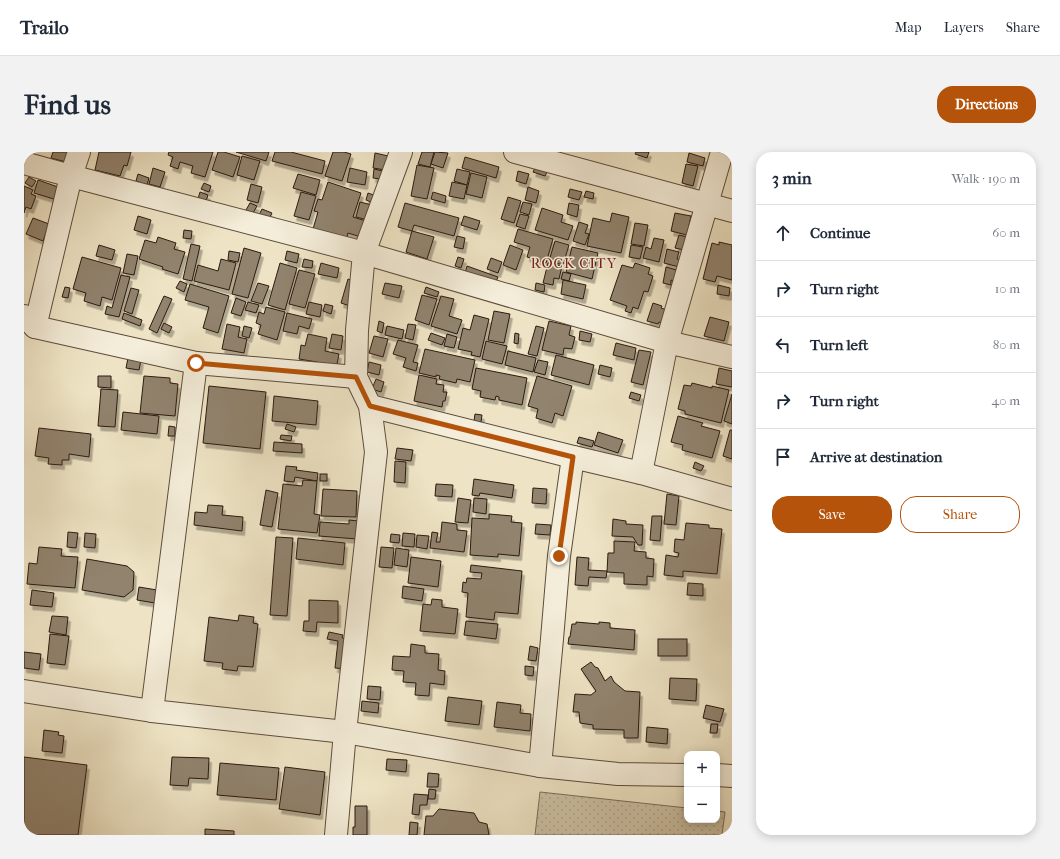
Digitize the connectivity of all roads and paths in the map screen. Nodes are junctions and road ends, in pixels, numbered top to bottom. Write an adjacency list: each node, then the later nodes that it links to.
1 (79, 152): 6 (street)
2 (401, 152): 9 (street)
3 (515, 152): 7 (street)
4 (722, 152): 7 (street)
5 (24, 163): 6 (street)
6 (71, 176): 9 (street); 10 (street)
7 (708, 204): 8 (street); 11 (street)
8 (732, 211)
9 (364, 252): 11 (street); 14 (street)
10 (29, 321): 13 (street)
11 (668, 342): 12 (street); 17 (street)
12 (732, 357)
13 (196, 363): 14 (street); 20 (street)
14 (356, 377): 15 (street)
15 (370, 406): 16 (street); 21 (street)
16 (573, 457): 17 (street); 22 (street)
17 (641, 473): 18 (street)
18 (732, 499)
19 (24, 691): 20 (street)
20 (152, 711): 21 (street)
21 (345, 732): 22 (street); 24 (street)
22 (540, 766): 23 (street)
23 (684, 775)
24 (336, 835)

